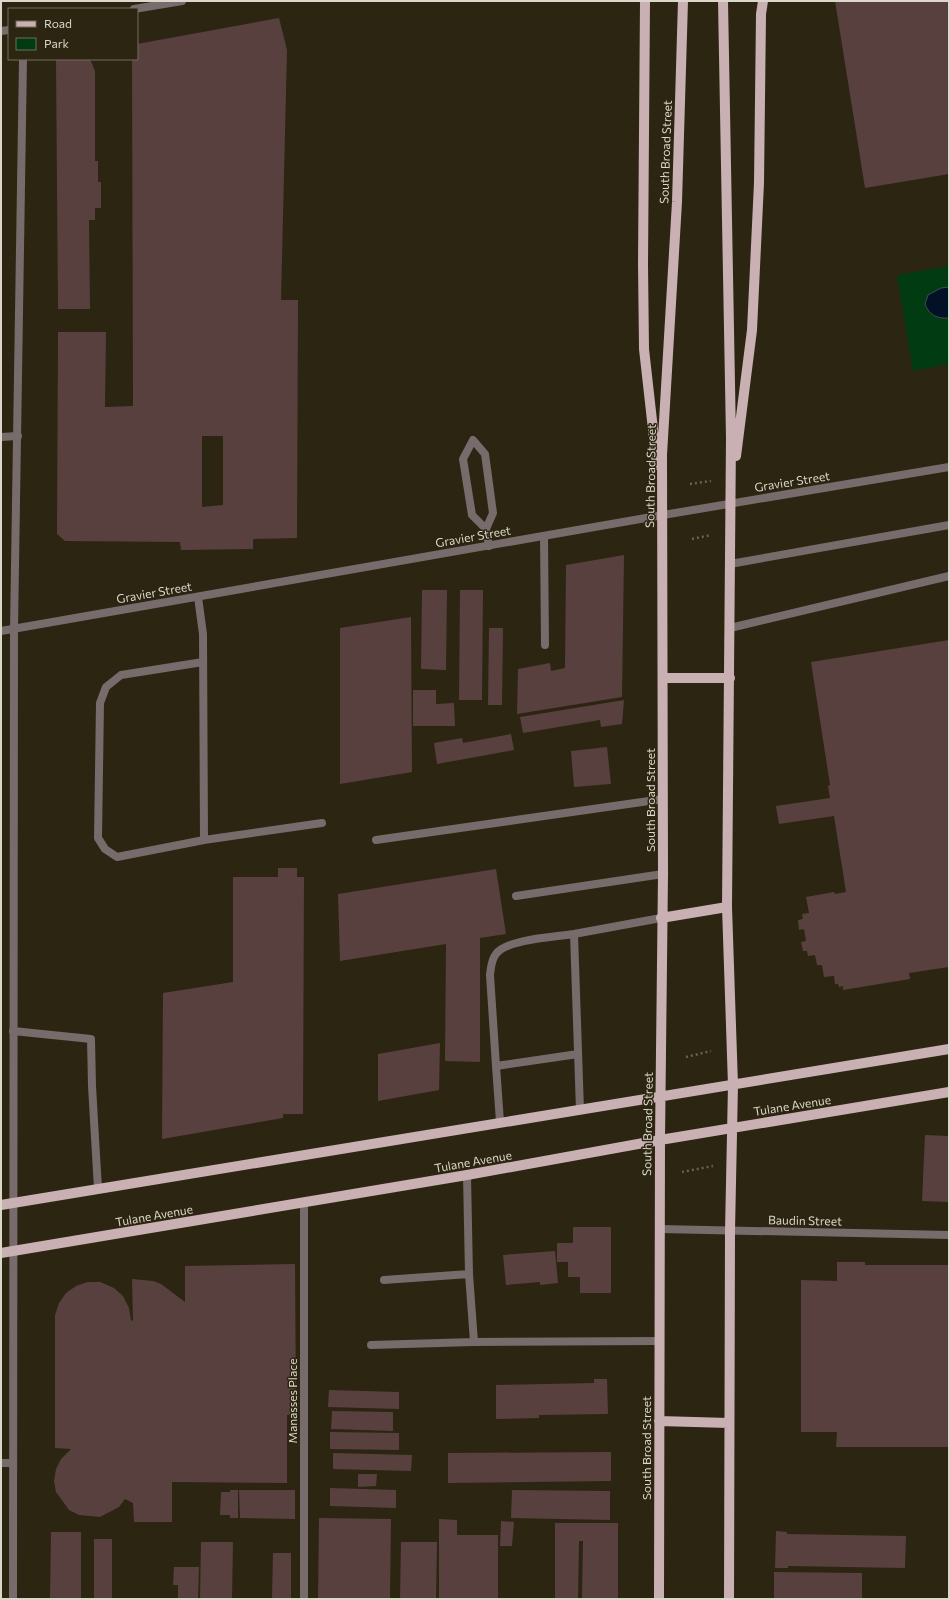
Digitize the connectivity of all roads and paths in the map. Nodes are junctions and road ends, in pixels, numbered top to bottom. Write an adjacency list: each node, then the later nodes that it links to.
1 (182, 1): 6 (street)
2 (645, 1): 14 (main road)
3 (683, 1): 14 (main road, South Broad Street)
4 (724, 1): 13 (main road)
5 (763, 1): 13 (main road)
6 (138, 8)
7 (23, 60): 9 (street)
8 (1, 436): 9 (street)
9 (18, 436): 25 (street)
10 (949, 467): 13 (street, Gravier Street)
11 (711, 481): 12 (path)
12 (690, 484)
13 (730, 503): 14 (street, Gravier Street); 21 (main road)
14 (663, 515): 18 (street, Gravier Street); 29 (main road, South Broad Street)
15 (949, 525): 21 (street)
16 (486, 529): 16 (street); 20 (street)
17 (712, 535): 19 (path)
18 (544, 536): 20 (street, Gravier Street); 27 (street)
19 (692, 539)
20 (489, 546): 23 (street, Gravier Street)
21 (730, 564): 24 (main road)
22 (949, 576): 24 (street)
23 (198, 597): 25 (street, Gravier Street); 28 (street)
24 (730, 628): 30 (main road)
25 (14, 629): 26 (street, Gravier Street); 40 (street)
26 (1, 631)
27 (545, 645)
28 (203, 662): 33 (street); 33 (street)
29 (663, 678): 30 (main road); 31 (main road, South Broad Street)
30 (730, 678): 37 (main road)
31 (663, 799): 34 (street); 35 (main road, South Broad Street)
32 (322, 823): 33 (street)
33 (204, 840)
34 (376, 840)
35 (663, 874): 36 (street); 38 (main road, South Broad Street)
36 (516, 896)
37 (728, 908): 38 (main road); 46 (main road)
38 (661, 918): 39 (street); 48 (main road, South Broad Street)
39 (574, 934): 43 (street); 45 (street)
40 (13, 1031): 56 (street); 57 (street)
41 (949, 1049): 46 (main road)
42 (711, 1052): 44 (path)
43 (578, 1054): 45 (street); 49 (street)
44 (686, 1057)
45 (496, 1066): 50 (street)
46 (733, 1085): 48 (main road); 51 (main road)
47 (949, 1092): 51 (main road, Tulane Avenue)
48 (660, 1097): 49 (main road); 52 (main road, South Broad Street)
49 (580, 1110): 50 (main road)
50 (500, 1122): 56 (main road)
51 (733, 1128): 52 (main road, Tulane Avenue); 61 (main road)
52 (660, 1140): 55 (main road, Tulane Avenue); 60 (main road, South Broad Street)
53 (716, 1165): 54 (path)
54 (682, 1172)
55 (467, 1175): 58 (main road, Tulane Avenue); 65 (street)
56 (98, 1189): 57 (main road)
57 (13, 1202): 59 (main road); 63 (street)
58 (304, 1202): 63 (main road, Tulane Avenue); 75 (street, Manasses Place)
59 (1, 1205)
60 (660, 1229): 61 (street, Baudin Street); 67 (main road, South Broad Street)
61 (730, 1230): 62 (street, Baudin Street); 71 (main road)
62 (949, 1235)
63 (13, 1251): 64 (main road, Tulane Avenue); 73 (street)
64 (1, 1253)
65 (470, 1274): 66 (street); 68 (street)
66 (384, 1280)
67 (660, 1341): 68 (street); 70 (main road, South Broad Street)
68 (474, 1342): 69 (street)
69 (371, 1345)
70 (659, 1421): 71 (main road); 76 (main road, South Broad Street)
71 (729, 1423): 77 (main road)
72 (1, 1463): 73 (street)
73 (13, 1463): 74 (street)
74 (13, 1599)
75 (304, 1599)
76 (659, 1599)
77 (729, 1599)

